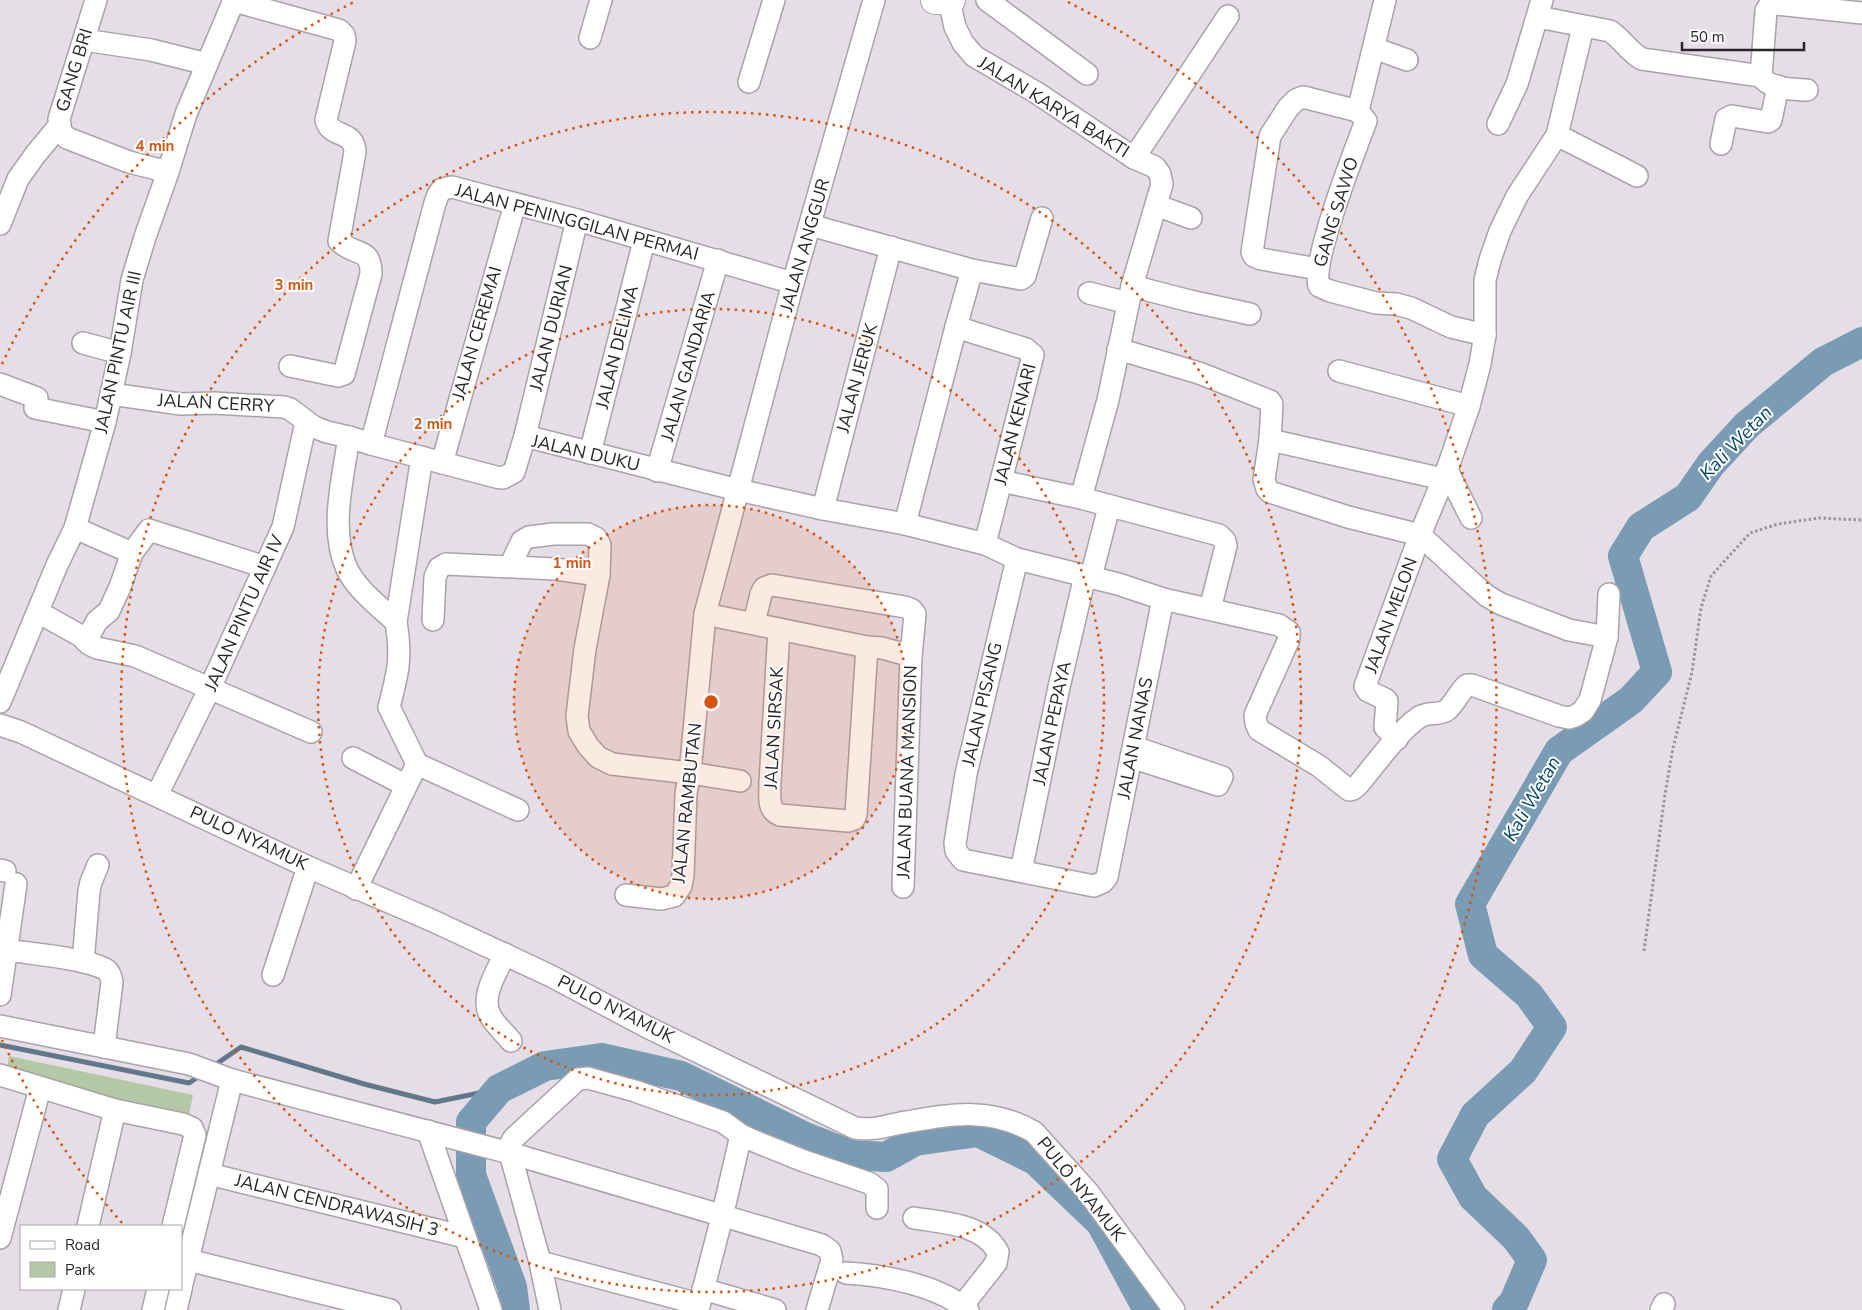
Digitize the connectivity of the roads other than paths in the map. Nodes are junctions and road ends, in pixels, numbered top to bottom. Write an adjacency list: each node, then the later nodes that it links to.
1 (96, 0): 15 (street, GANG BRI)
2 (234, 0): 18 (street, JALAN PINTU AIR III); 52 (street)
3 (601, 0): 14 (street)
4 (774, 0): 21 (street)
5 (874, 0): 37 (street, JALAN ANGGUR)
6 (935, 0): 7 (main road)
7 (950, 0): 28 (street, JALAN KARYA BAKTI)
8 (987, 0): 19 (street)
9 (1385, 0): 16 (street, GANG SAWO)
10 (1540, 9): 13 (street); 24 (street)
11 (1862, 13): 20 (street)
12 (1228, 16): 28 (street)
13 (1583, 27): 20 (street); 26 (street, JALAN MELON)
14 (590, 38)
15 (84, 40): 18 (street); 25 (street, GANG BRI)
16 (1374, 48): 17 (street); 23 (street, GANG SAWO)
17 (1407, 60)
18 (207, 64): 29 (street, JALAN PINTU AIR III)
19 (1087, 74)
20 (1770, 81): 22 (street); 27 (street)
21 (749, 82)
22 (1807, 90)
23 (1358, 111): 41 (street, GANG SAWO); 41 (street)
24 (1498, 124)
25 (63, 132): 29 (street); 36 (street)
26 (1557, 135): 30 (street); 48 (street, JALAN MELON)
27 (1721, 144)
28 (1134, 158): 32 (street, JALAN KARYA BAKTI)
29 (168, 172): 51 (street, JALAN PINTU AIR III)
30 (1637, 176)
31 (515, 204): 35 (street, JALAN PENINGGILAN PERMAI); 62 (street, JALAN PENINGGILAN PERMAI); 64 (street, JALAN CEREMAI)
32 (1156, 205): 34 (street); 45 (street)
33 (1042, 218): 42 (street)
34 (1190, 218)
35 (577, 220): 38 (street, JALAN PENINGGILAN PERMAI); 59 (street, JALAN DURIAN)
36 (0, 224)
37 (810, 225): 39 (street); 43 (street, JALAN ANGGUR)
38 (644, 241): 40 (street, JALAN PENINGGILAN PERMAI); 63 (street, JALAN DELIMA)
39 (891, 247): 42 (street); 71 (street, JALAN JERUK)
40 (718, 260): 43 (street, JALAN PENINGGILAN PERMAI); 65 (street, JALAN GANDARIA)
41 (1318, 269): 48 (street, GANG SAWO)
42 (972, 270): 47 (street)
43 (793, 283): 68 (street, JALAN ANGGUR)
44 (1089, 293): 45 (street)
45 (1130, 294): 46 (street); 50 (street)
46 (1250, 314)
47 (956, 327): 67 (street, JALAN KENARI); 73 (street)
48 (1485, 335): 56 (street, JALAN MELON)
49 (83, 343): 51 (street)
50 (1118, 348): 61 (street); 69 (street)
51 (120, 354): 55 (street, JALAN PINTU AIR III)
52 (290, 366)
53 (1339, 370): 56 (street)
54 (0, 384): 57 (street)
55 (111, 394): 57 (street, JALAN PINTU AIR III); 58 (street, JALAN CERRY)
56 (1469, 406): 66 (street, JALAN MELON)
57 (105, 422): 74 (street, JALAN PINTU AIR III)
58 (310, 425): 60 (street, JALAN DUKU); 80 (street, JALAN PINTU AIR IV)
59 (525, 436): 63 (street, JALAN DUKU); 64 (street, JALAN DUKU)
60 (349, 437): 62 (street, JALAN DUKU); 90 (street)
61 (1270, 440): 66 (street); 75 (street)
62 (371, 444): 64 (street, JALAN DUKU)
63 (590, 453): 65 (street, JALAN DUKU)
64 (432, 460): 90 (street)
65 (657, 471): 68 (street, JALAN DUKU)
66 (1445, 474): 72 (street); 75 (street, JALAN MELON)
67 (1001, 481): 69 (street); 76 (street, JALAN KENARI)
68 (738, 490): 71 (street); 87 (street, JALAN RAMBUTAN)
69 (1081, 498): 70 (street)
70 (1109, 507): 82 (street); 85 (street)
71 (823, 509): 73 (street)
72 (1472, 518)
73 (905, 524): 76 (street)
74 (75, 528): 77 (street); 86 (street, JALAN PINTU AIR III)
75 (1420, 535): 92 (street, JALAN MELON); 100 (street, JALAN MELON)
76 (985, 544): 78 (street)
77 (132, 553): 80 (street); 93 (street)
78 (1017, 559): 82 (street); 110 (street, JALAN PISANG)
79 (510, 566): 81 (street); 81 (street); 88 (street)
80 (265, 567): 96 (street, JALAN PINTU AIR IV)
81 (599, 575): 103 (street)
82 (1088, 576): 84 (street); 110 (street, JALAN PEPAYA)
83 (1609, 594): 92 (street)
84 (1163, 599): 85 (street); 110 (street, JALAN NANAS)
85 (1210, 609): 100 (street)
86 (38, 612): 93 (street); 97 (street, JALAN PINTU AIR III)
87 (706, 614): 89 (street, JALAN BUANA MANSION); 103 (street, JALAN RAMBUTAN)
88 (433, 620)
89 (754, 623): 91 (street, JALAN BUANA MANSION); 95 (street, JALAN BUANA MANSION)
90 (397, 627): 102 (street)
91 (779, 629): 94 (street, JALAN BUANA MANSION); 94 (street, JALAN SIRSAK)
92 (1607, 637): 100 (street)
93 (86, 641): 96 (street)
94 (867, 647): 95 (street, JALAN BUANA MANSION)
95 (911, 656): 113 (street, JALAN BUANA MANSION)
96 (210, 688): 99 (street); 106 (street, JALAN PINTU AIR IV)
97 (0, 702)
98 (0, 725): 106 (street, PULO NYAMUK)
99 (311, 732)
100 (1397, 739)
101 (353, 758): 105 (street)
102 (417, 764): 105 (street); 107 (street)
103 (690, 773): 104 (street); 114 (street, JALAN RAMBUTAN)
104 (740, 782)
105 (405, 785): 112 (street)
106 (157, 795): 109 (street, PULO NYAMUK)
107 (518, 810)
108 (98, 865): 117 (street)
109 (308, 867): 112 (street, PULO NYAMUK); 118 (street)
110 (1021, 871)
111 (7, 875): 115 (street)
112 (356, 888): 116 (street, PULO NYAMUK)
113 (902, 888)
114 (626, 895)
115 (7, 950): 117 (street); 119 (street)
116 (505, 954): 120 (street, PULO NYAMUK); 123 (street)
117 (83, 962): 124 (street)
118 (272, 975)
119 (0, 995)
120 (626, 1015): 121 (street); 157 (street, PULO NYAMUK)
121 (649, 1021)
122 (0, 1026): 124 (street)
123 (511, 1041)
124 (104, 1047): 126 (street)
125 (0, 1075): 127 (street)
126 (225, 1077): 129 (street); 132 (street)
127 (40, 1088): 128 (street); 139 (street)
128 (116, 1110): 136 (street); 137 (street)
129 (438, 1134): 131 (street); 138 (street)
130 (741, 1135): 131 (street); 133 (street); 134 (street)
131 (502, 1152): 134 (street); 141 (street)
132 (209, 1174): 138 (street, JALAN CENDRAWASIH 3); 140 (street)
133 (878, 1208)
134 (722, 1217): 147 (street); 156 (street)
135 (914, 1218): 148 (street)
136 (88, 1225)
137 (173, 1225)
138 (465, 1237): 153 (street)
139 (0, 1238)
140 (188, 1260): 143 (street); 152 (street)
141 (540, 1262): 147 (street); 154 (street)
142 (846, 1272): 148 (street)
143 (182, 1284)
144 (74, 1290): 149 (street)
145 (158, 1290): 150 (street)
146 (181, 1290): 151 (street)
147 (700, 1301): 155 (street)
148 (963, 1309)
149 (69, 1310)
150 (153, 1310)
151 (176, 1310)
152 (390, 1310)
153 (491, 1310)
154 (550, 1310)
155 (776, 1310)
156 (817, 1310)
157 (1174, 1310)

